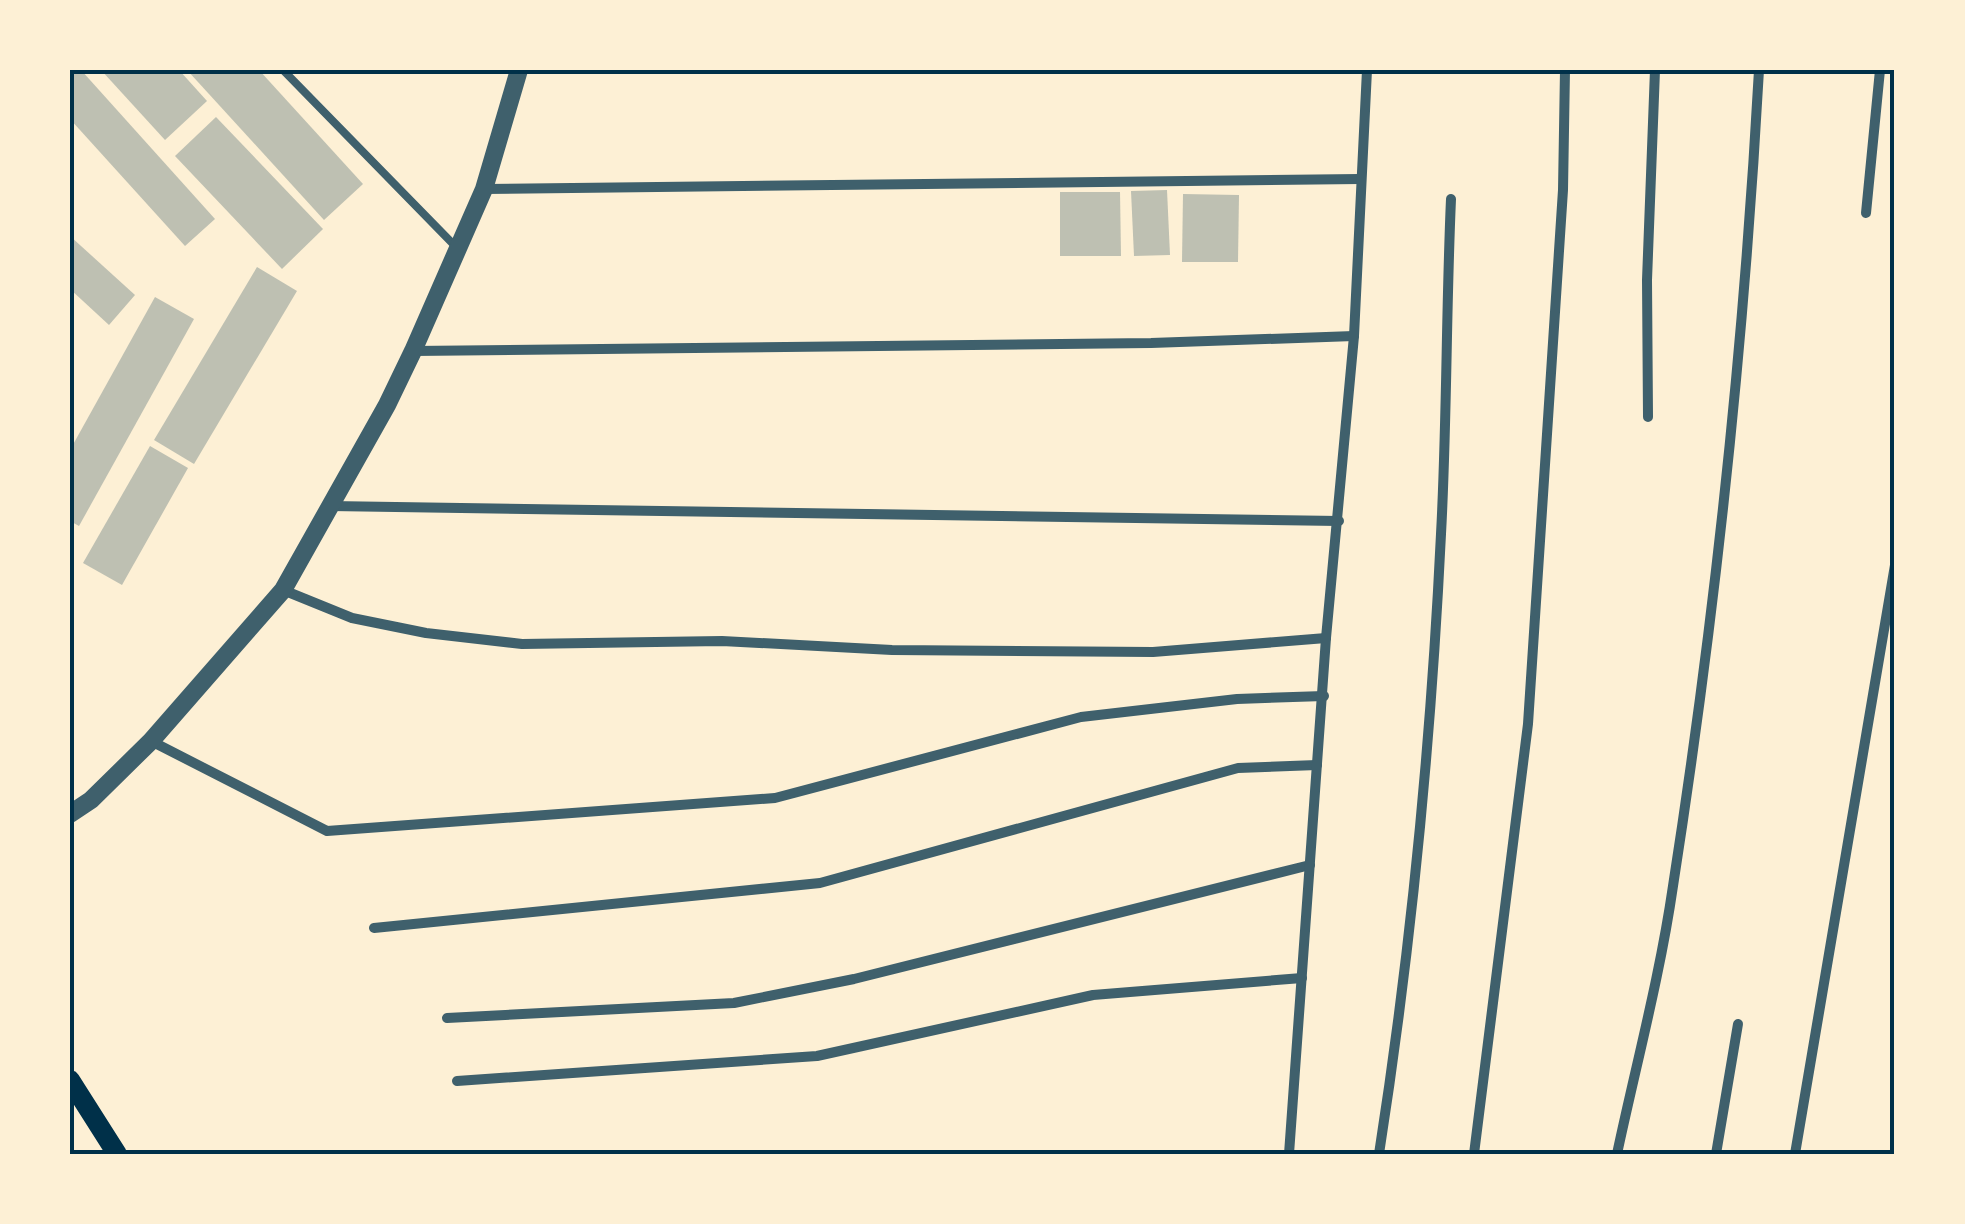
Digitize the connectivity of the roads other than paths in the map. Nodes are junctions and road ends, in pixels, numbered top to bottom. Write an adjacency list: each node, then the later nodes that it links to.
1 (283, 70): 12 (lane)
2 (519, 70): 9 (street)
3 (1368, 70): 8 (street)
4 (1565, 70): 36 (street)
5 (1655, 70): 15 (street)
6 (1760, 70): 32 (street)
7 (1880, 70): 11 (street)
8 (1360, 179): 9 (street); 13 (street)
9 (484, 189): 12 (street)
10 (1450, 200): 35 (street)
11 (1866, 214)
12 (458, 248): 14 (street)
13 (1354, 336): 14 (street); 17 (street)
14 (413, 351): 16 (street)
15 (1648, 417)
16 (328, 506): 17 (street); 19 (street)
17 (1338, 522): 20 (street)
18 (1895, 566): 38 (street)
19 (283, 590): 20 (street); 22 (street)
20 (1326, 638): 21 (street)
21 (1324, 696): 22 (street); 23 (street)
22 (151, 741): 24 (street)
23 (1317, 764): 25 (street); 26 (street)
24 (70, 814)
25 (1310, 865): 27 (street); 28 (street)
26 (374, 928)
27 (1302, 978): 31 (street); 34 (street)
28 (447, 1018)
29 (1738, 1024): 37 (street)
30 (70, 1080): 33 (main road)
31 (457, 1082)
32 (1621, 1153)
33 (117, 1154)
34 (1289, 1154)
35 (1379, 1154)
36 (1474, 1154)
37 (1716, 1154)
38 (1794, 1154)

